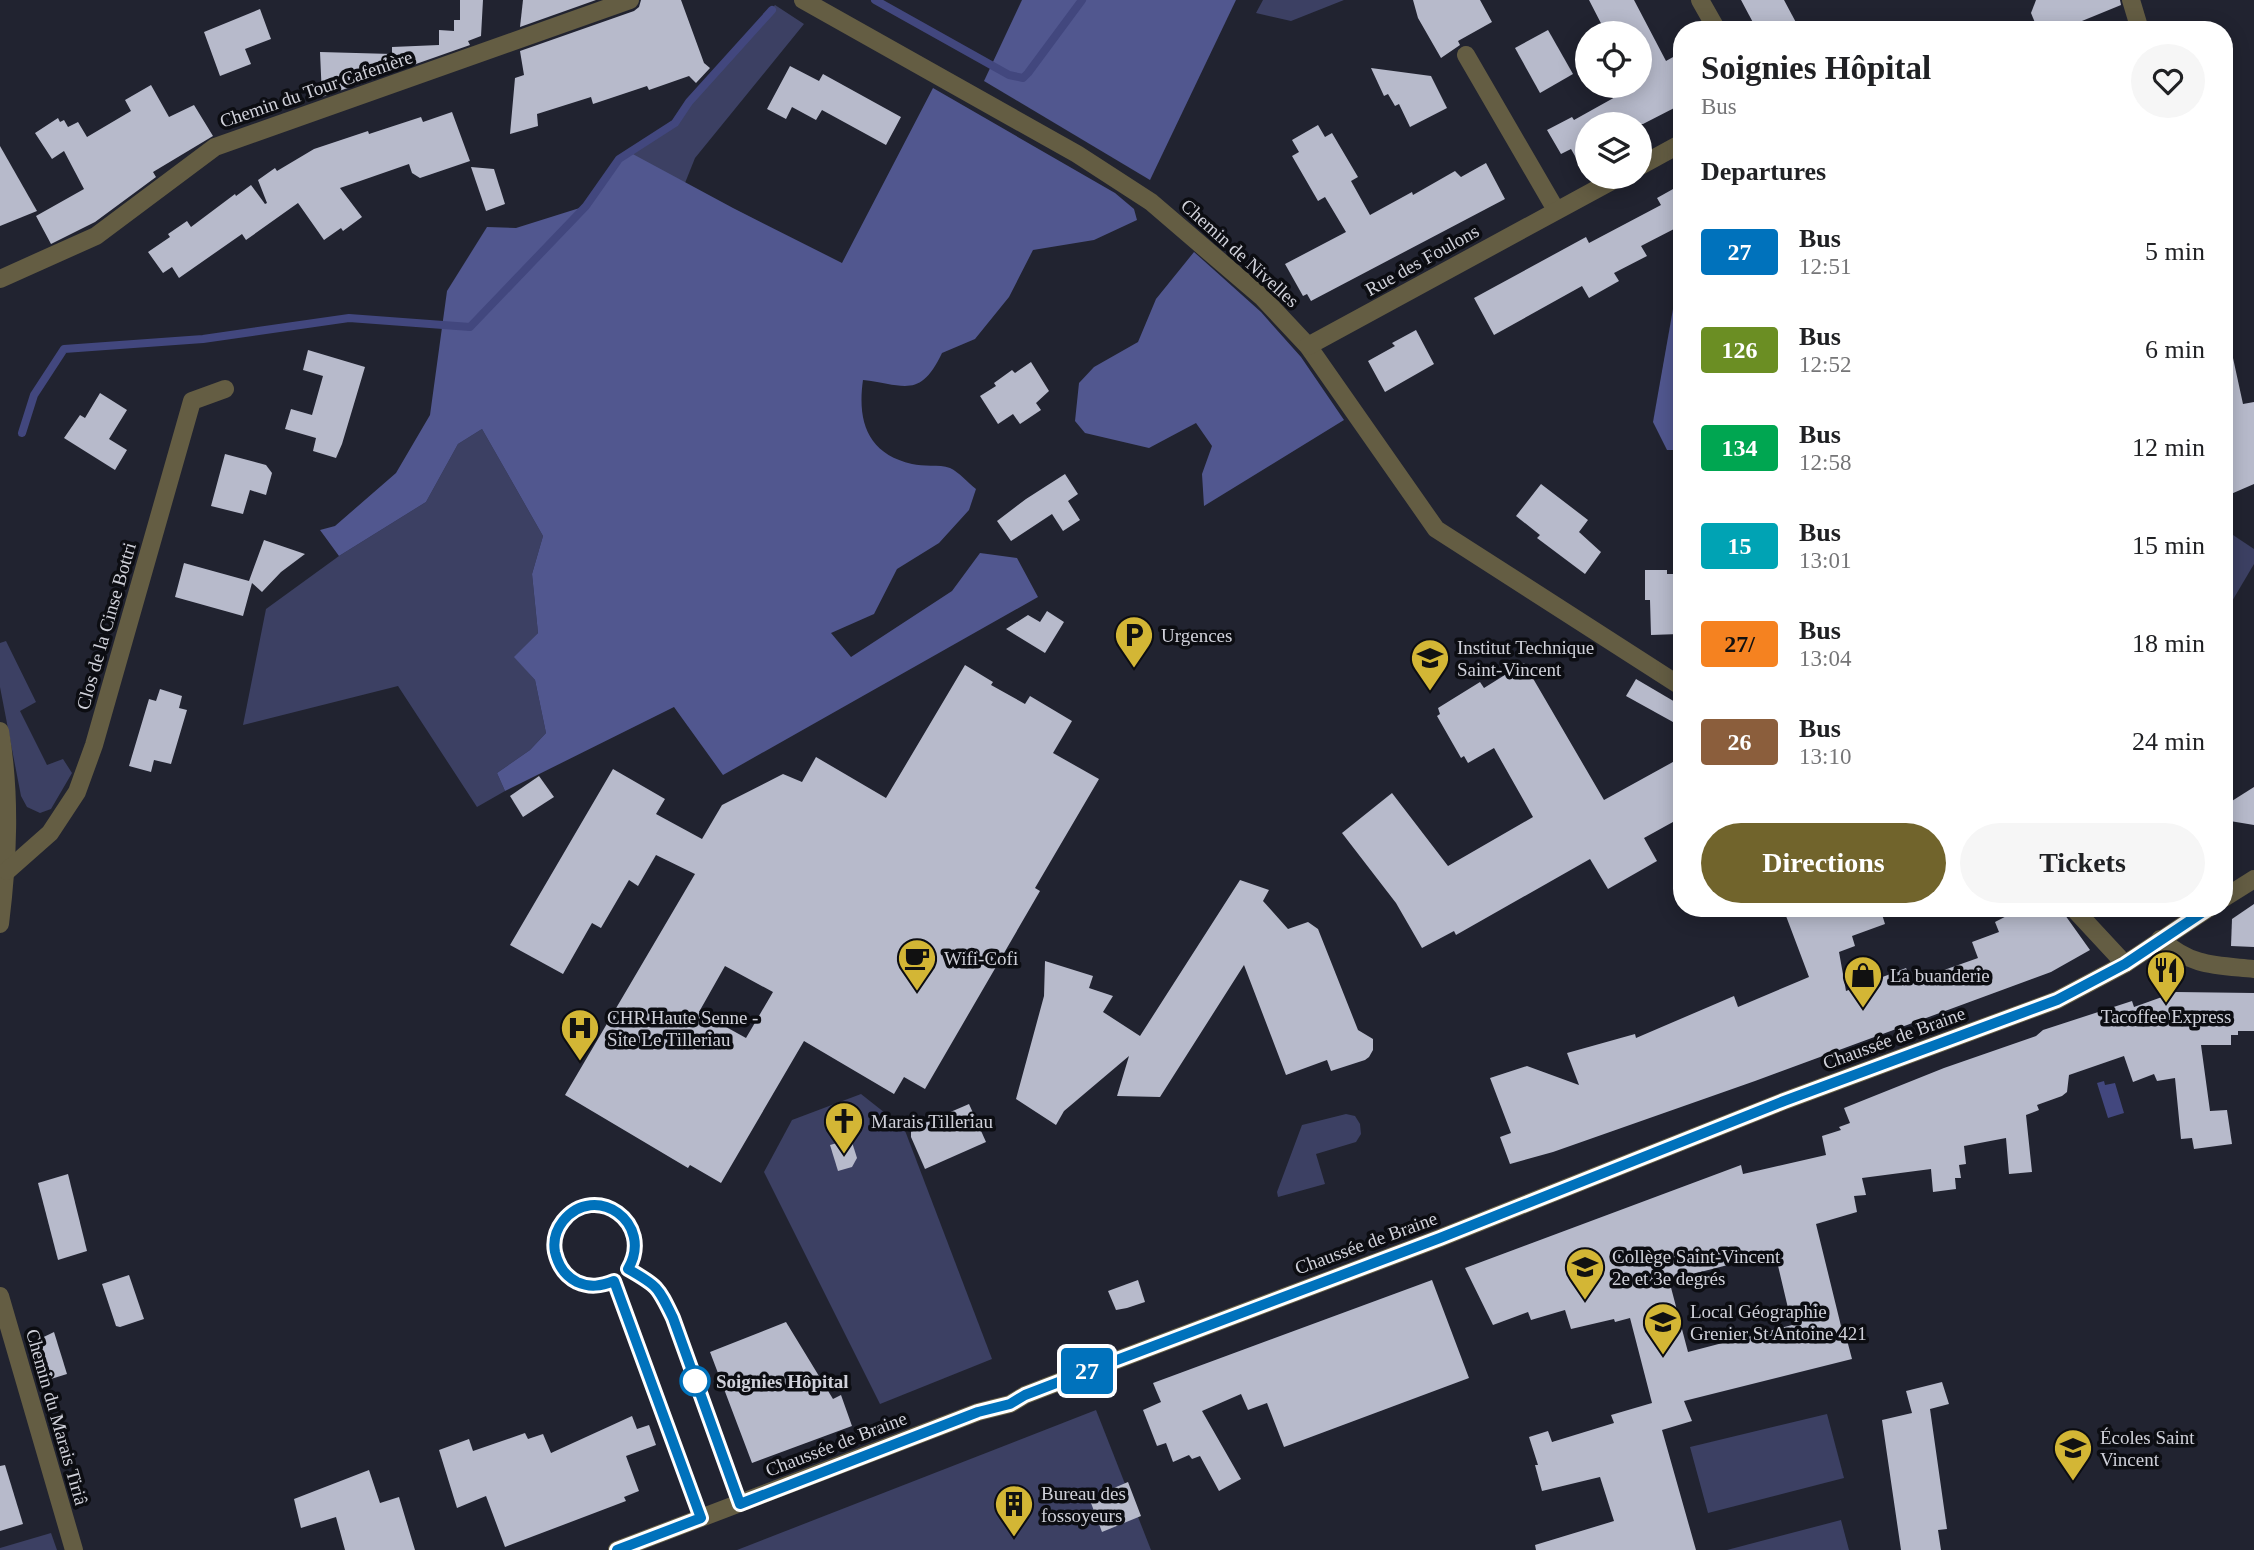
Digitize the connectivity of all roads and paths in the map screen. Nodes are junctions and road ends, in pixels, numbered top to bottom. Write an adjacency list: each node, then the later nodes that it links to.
1 (630, 0): 12 (street, Chemin du Tour Cafenière)
2 (803, 0): 13 (street, Chemin de Nivelles)
3 (1700, 0): 5 (street)
4 (2131, 0): 6 (street)
5 (1712, 21)
6 (2137, 21)
7 (1466, 55): 11 (street)
8 (1673, 148): 9 (street)
9 (1652, 159)
10 (1596, 189): 11 (street, Rue des Foulons)
11 (1556, 210): 13 (street, Rue des Foulons)
12 (0, 279)
13 (1308, 346): 15 (street, Chemin de Nivelles)
14 (225, 389): 17 (street, Clos de la Cinse Bottri)
15 (1673, 681)
16 (0, 731): 17 (street)
17 (7, 871): 22 (street)
18 (2254, 879): 19 (street)
19 (2233, 892)
20 (2081, 917): 24 (street)
21 (2195, 917): 23 (street, Chaussée de Braine)
22 (0, 924)
23 (2161, 939): 24 (street, Chaussée de Braine); 25 (street)
24 (2125, 964): 28 (street, Chaussée de Braine)
25 (2254, 969)
26 (0, 1296): 27 (street, Chemin du Marais Tiriâ)
27 (74, 1550)
28 (617, 1550)

